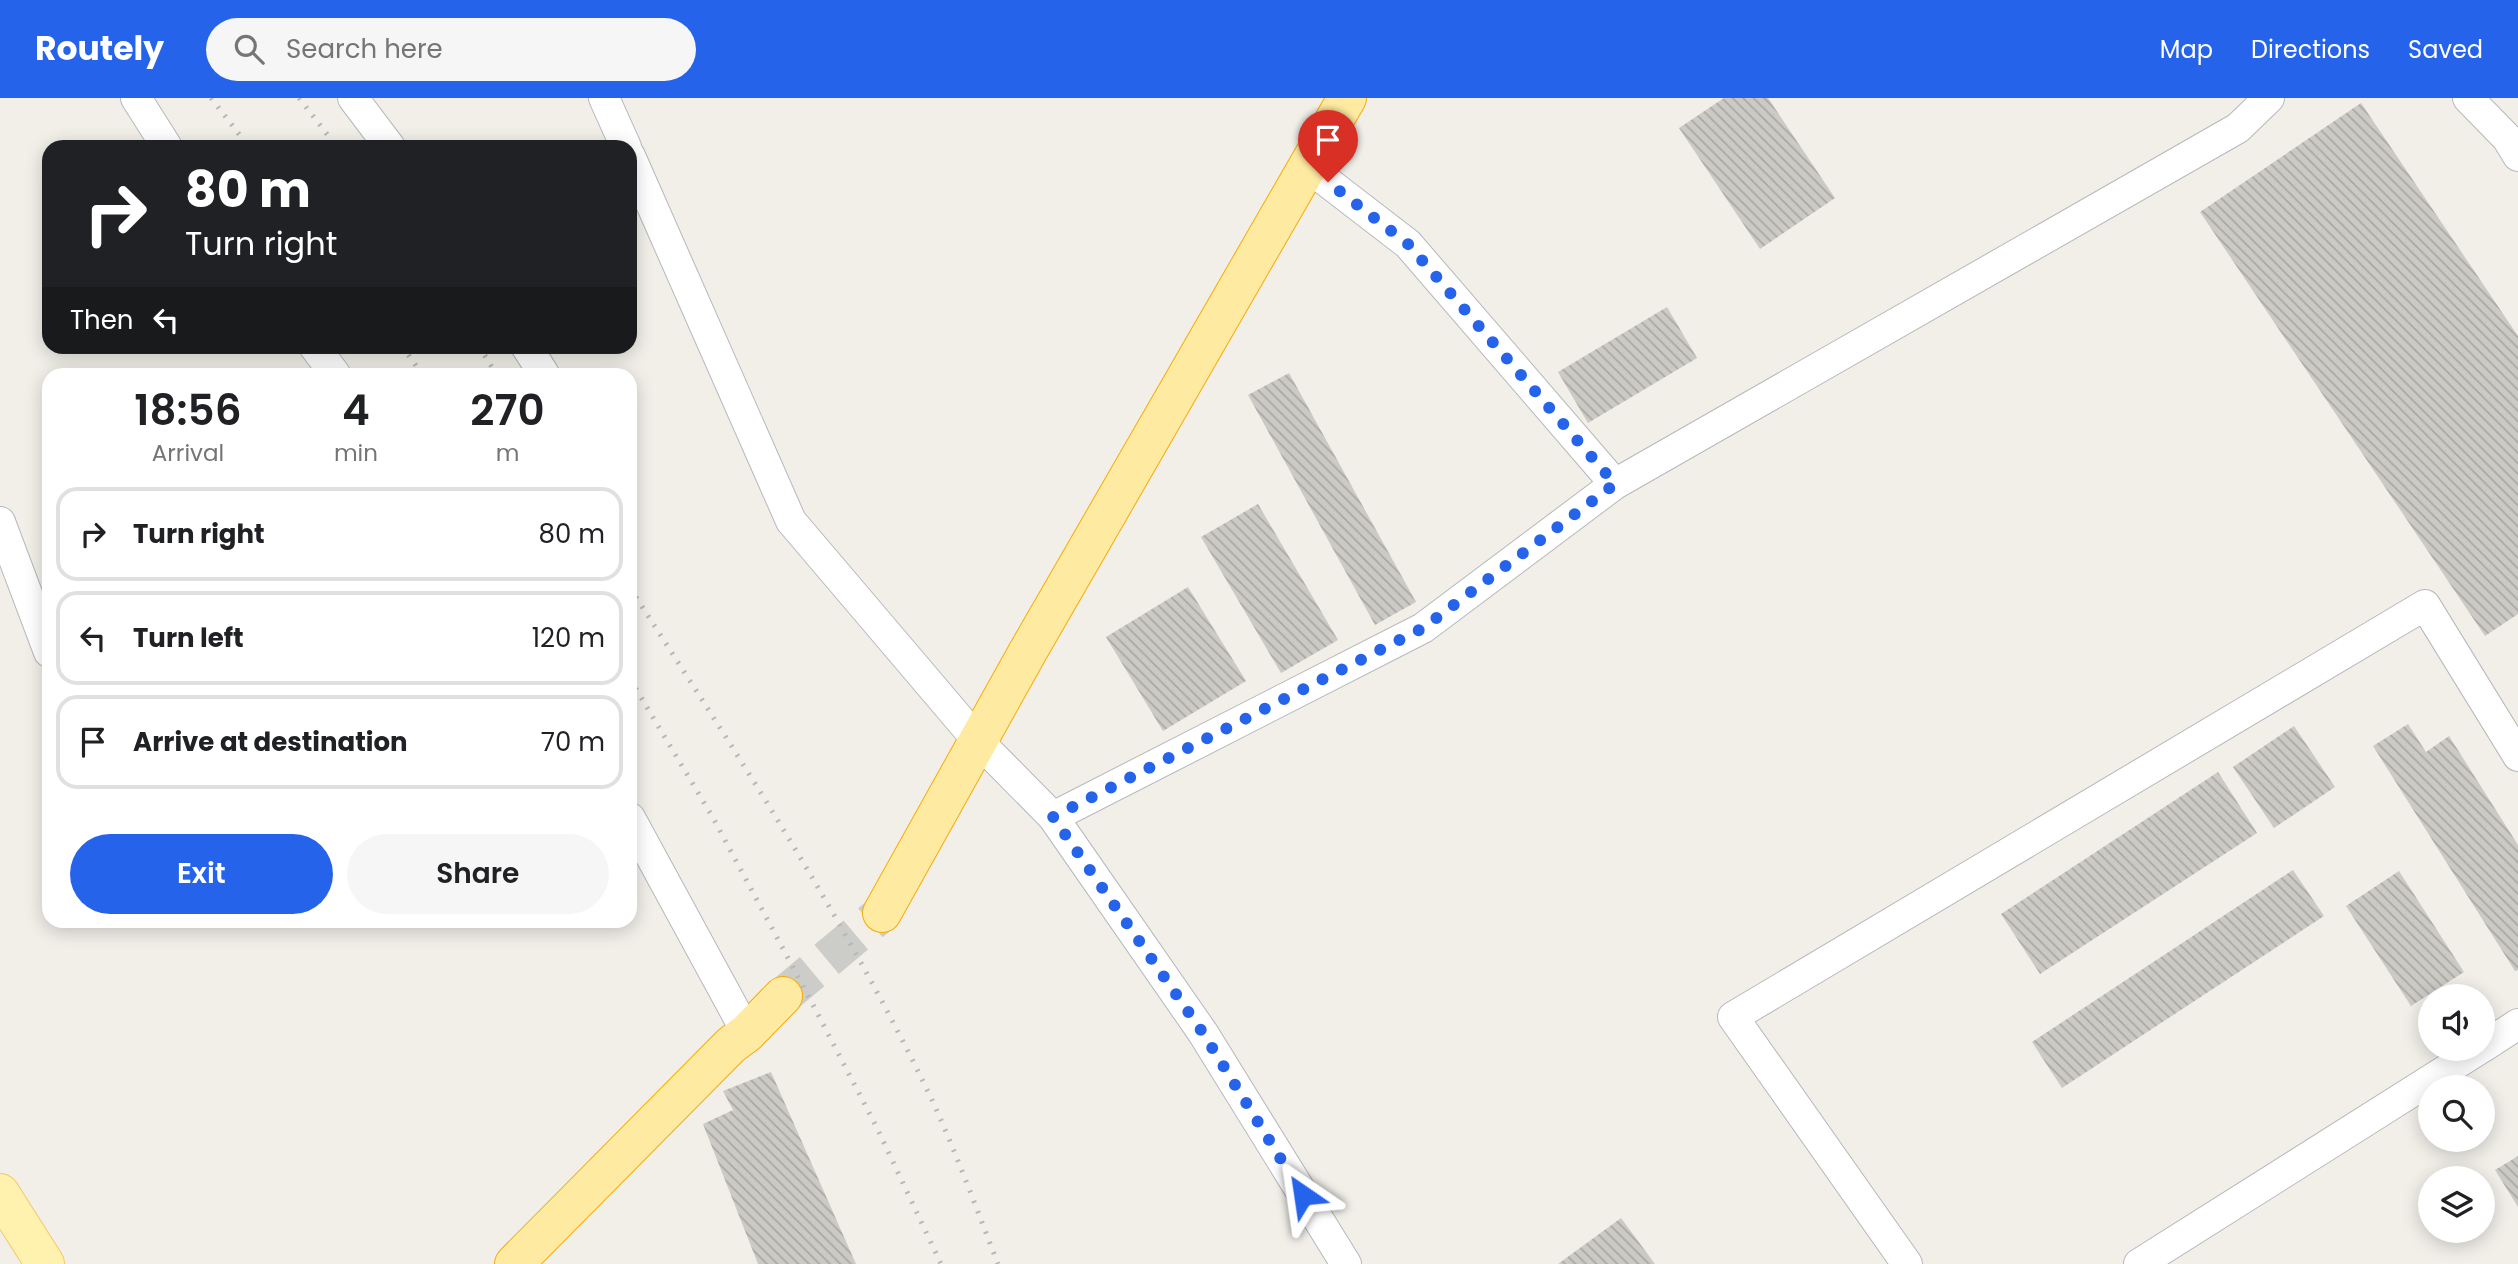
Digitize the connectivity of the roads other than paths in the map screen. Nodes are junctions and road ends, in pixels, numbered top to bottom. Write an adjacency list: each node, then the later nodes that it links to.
1 (136, 98): 7 (street)
2 (353, 98): 8 (street)
3 (604, 98): 9 (street)
4 (1348, 98): 11 (highway)
5 (2269, 98): 13 (street)
6 (2468, 98): 10 (street)
7 (163, 140)
8 (385, 140)
9 (623, 140)
10 (2518, 156)
11 (1308, 167): 13 (street); 16 (highway)
12 (637, 172): 16 (street)
13 (1615, 484): 18 (street)
14 (0, 523): 15 (street)
15 (42, 634)
16 (978, 741): 18 (street); 20 (highway)
17 (2518, 756): 32 (street)
18 (1053, 817): 31 (street)
19 (637, 831): 23 (street)
20 (882, 914)
21 (783, 996): 23 (highway)
22 (2518, 1024): 24 (street)
23 (747, 1033): 30 (highway)
24 (2495, 1039)
25 (2461, 1061): 33 (street)
26 (0, 1193): 29 (main road)
27 (0, 1237): 28 (main road)
28 (17, 1264)
29 (45, 1264)
30 (514, 1264)
31 (1346, 1264)
32 (1906, 1264)
33 (2139, 1264)

